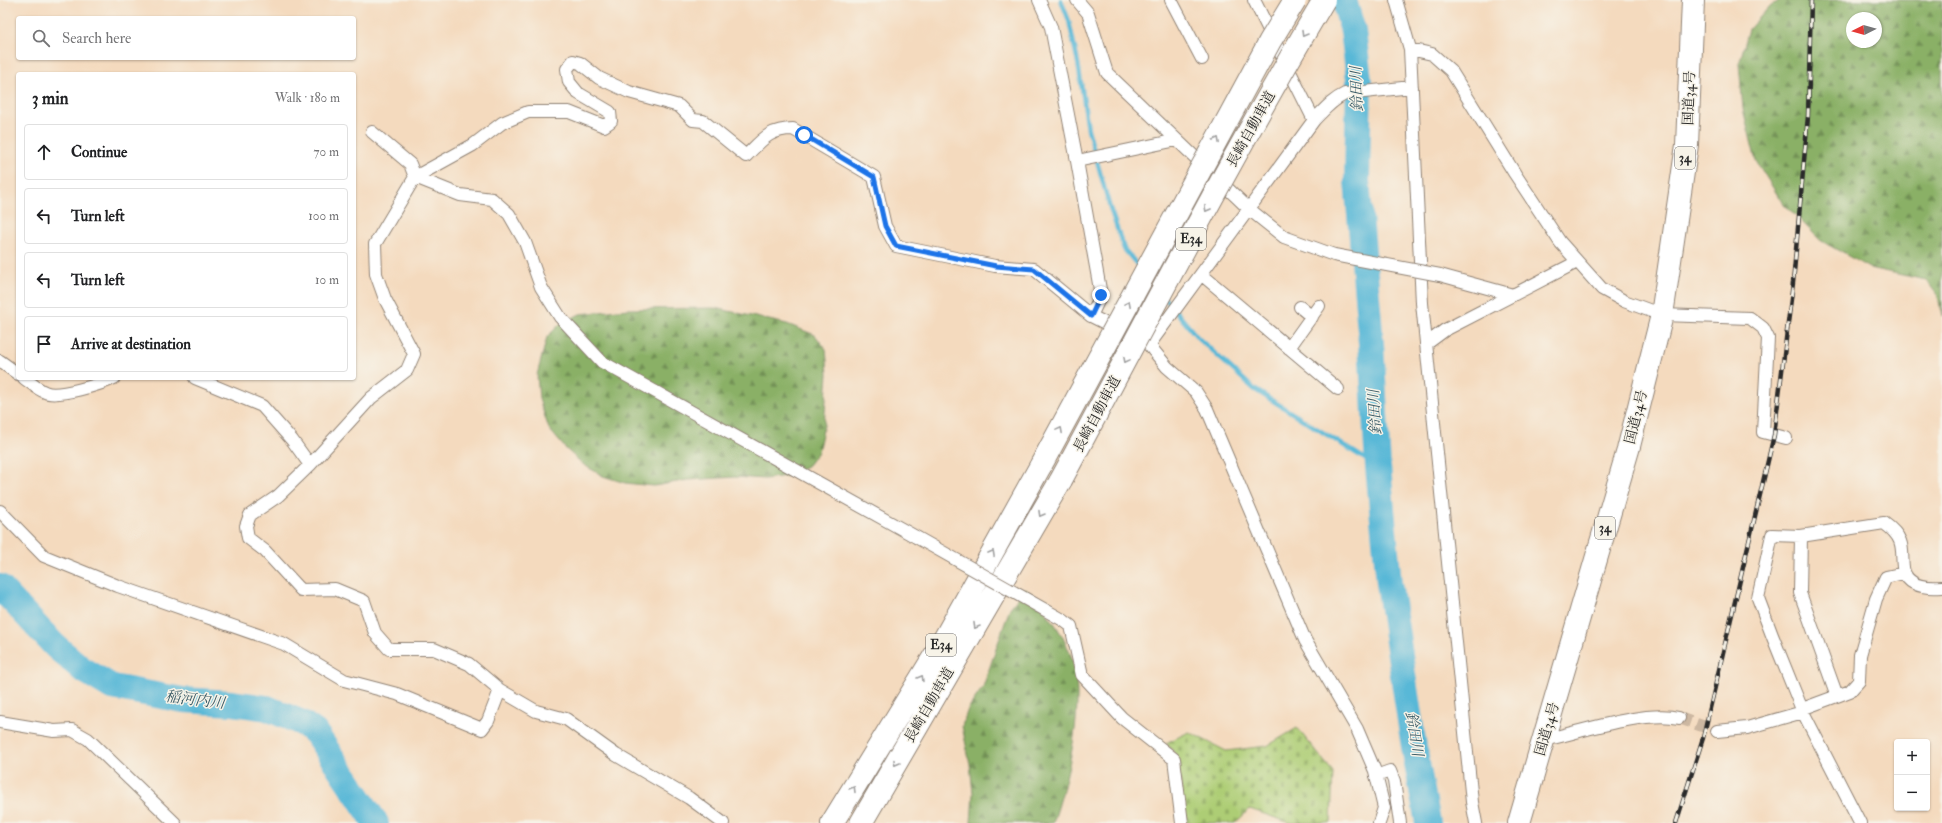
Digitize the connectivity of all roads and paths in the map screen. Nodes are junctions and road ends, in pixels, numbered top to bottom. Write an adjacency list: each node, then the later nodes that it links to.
1 (1039, 0): 15 (street)
2 (1077, 0): 14 (street)
3 (1171, 0): 10 (street)
4 (1254, 0): 12 (street)
5 (1295, 0): 49 (highway, 長崎自動車道 / E34, one-way to 5, bridge)
6 (1324, 0): 52 (highway, 長崎自動車道 / E34, one-way to 52, bridge)
7 (1396, 0): 9 (street)
8 (1693, 0): 23 (highway, 国道34号 / 34)
9 (1410, 49): 11 (street); 18 (street)
10 (1202, 59)
11 (1412, 87): 12 (street); 26 (street)
12 (1314, 120): 17 (street)
13 (372, 132): 16 (street)
14 (1177, 140): 15 (street); 17 (street)
15 (1082, 160): 24 (street)
16 (414, 177): 24 (street); 36 (street); 53 (street, bridge)
17 (1249, 208): 19 (street); 20 (street, bridge)
18 (1577, 262): 20 (street); 23 (street)
19 (1201, 274): 27 (street); 28 (street)
20 (1513, 295): 26 (street)
21 (1319, 306): 25 (street)
22 (1300, 307): 25 (street)
23 (1662, 315): 35 (street); 47 (highway, 国道34号 / 34)
24 (1091, 316): 27 (street)
25 (1312, 317): 28 (street)
26 (1426, 344): 56 (street)
27 (1149, 345): 48 (street)
28 (1289, 348): 34 (street)
29 (0, 361): 30 (street)
30 (16, 373)
31 (27, 380): 32 (street)
32 (109, 380)
33 (201, 380): 36 (street)
34 (1338, 389)
35 (1786, 438)
36 (310, 466): 41 (street)
37 (0, 511): 41 (street)
38 (1801, 536): 39 (street); 42 (street); 43 (street)
39 (1904, 572): 40 (street); 42 (street)
40 (1942, 587)
41 (500, 690): 51 (street)
42 (1837, 696): 43 (street)
43 (1803, 710): 46 (street); 58 (street)
44 (1679, 718): 47 (street)
45 (0, 722): 50 (street)
46 (1717, 731)
47 (1544, 740): 57 (highway, 国道34号 / 34)
48 (1376, 776): 54 (street); 55 (street)
49 (832, 822)
50 (176, 823)
51 (723, 823)
52 (861, 823)
53 (1182, 823)
54 (1379, 823)
55 (1400, 823)
56 (1476, 823)
57 (1519, 823)
58 (1860, 823)

